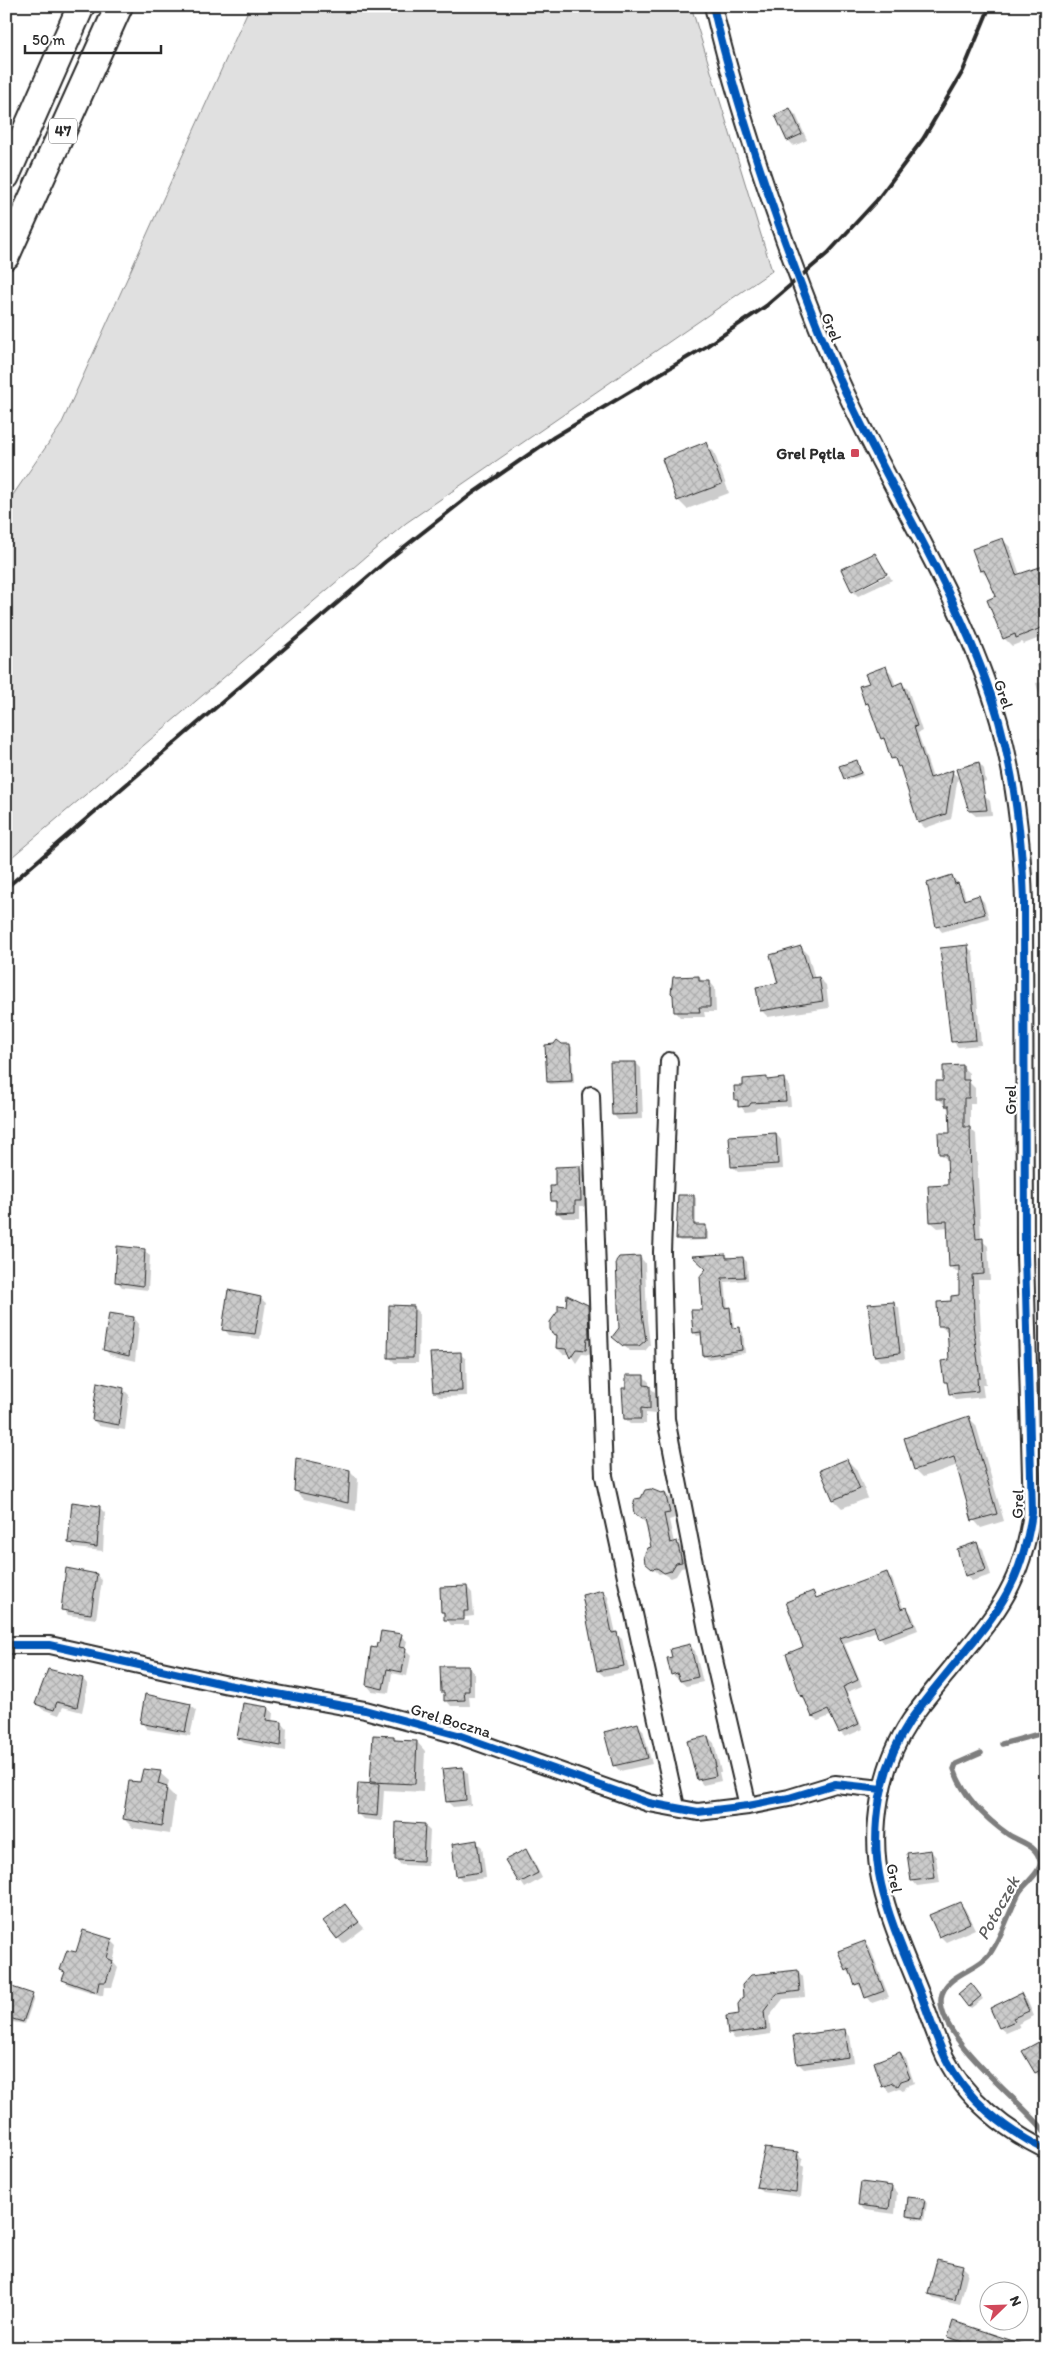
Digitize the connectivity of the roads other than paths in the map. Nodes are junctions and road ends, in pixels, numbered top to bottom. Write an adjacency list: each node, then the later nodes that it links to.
1 (81, 6): 4 (main road, 47)
2 (119, 6): 5 (main road, 47)
3 (714, 6): 9 (street, Grel)
4 (6, 176)
5 (6, 256)
6 (669, 1061): 10 (street)
7 (591, 1095): 11 (street)
8 (6, 1646): 11 (street, Grel Boczna)
9 (882, 1789): 10 (street, Grel Boczna); 12 (street, Grel)
10 (748, 1806): 11 (street, Grel Boczna)
11 (676, 1807)
12 (1046, 2150)

